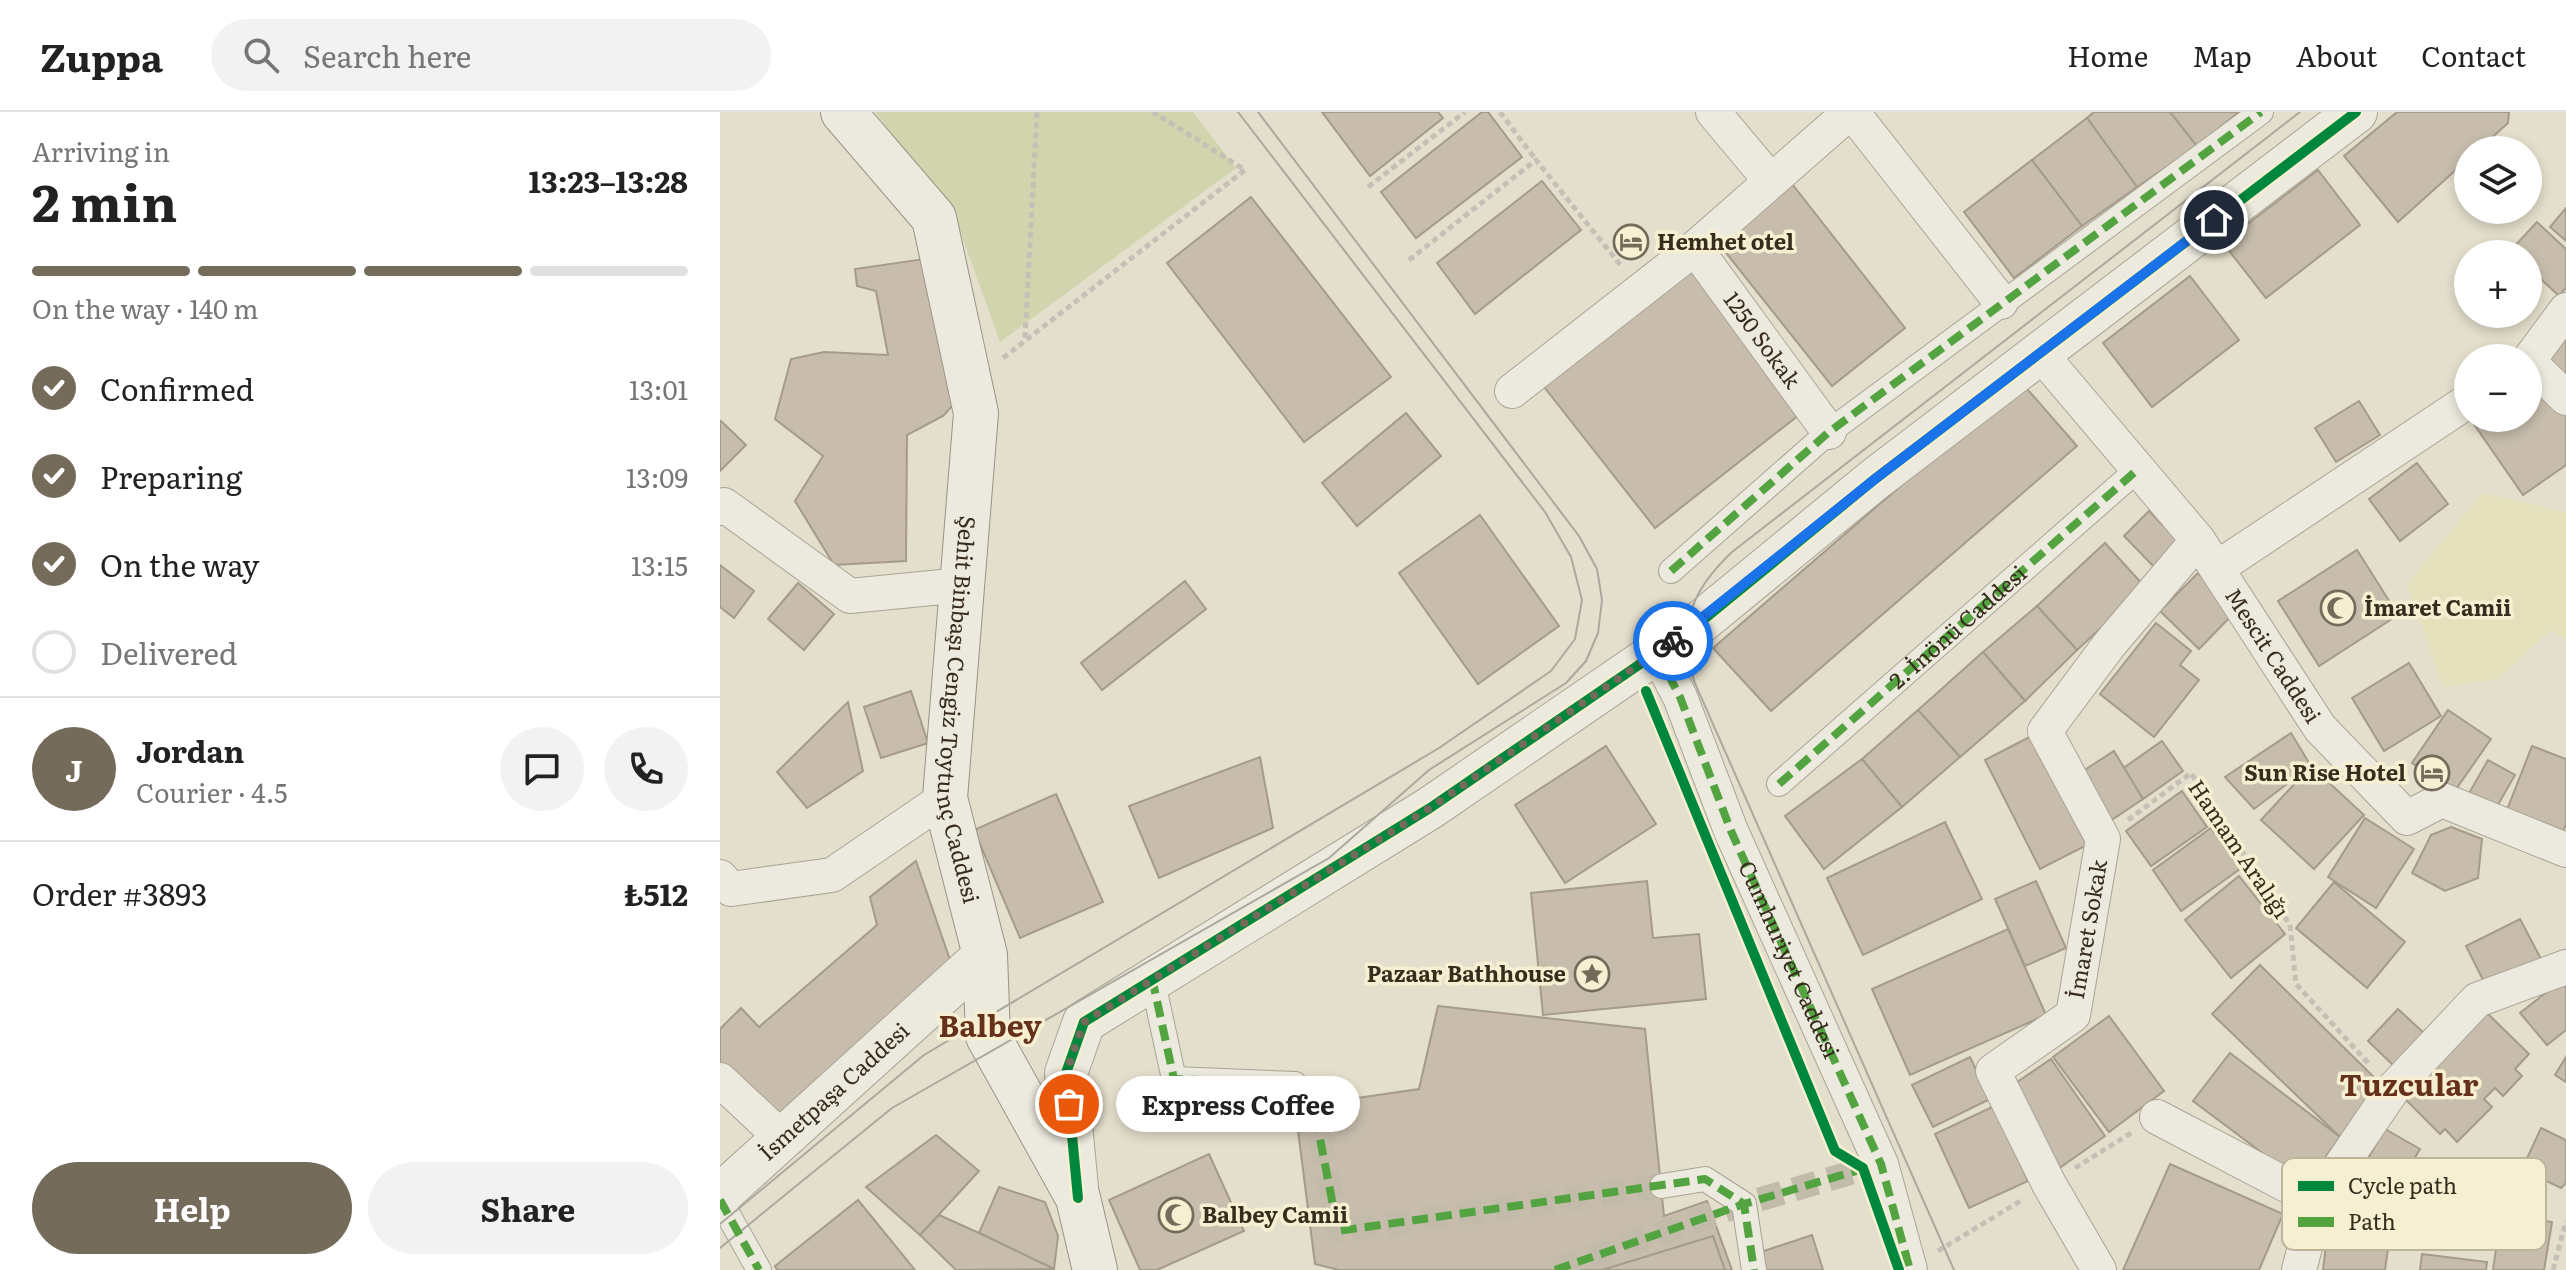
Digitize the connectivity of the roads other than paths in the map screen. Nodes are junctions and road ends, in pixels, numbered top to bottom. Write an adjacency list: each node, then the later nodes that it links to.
1 (843, 112): 22 (main road, Şehit Binbaşı Cengiz Toytunç Caddesi)
2 (1713, 112): 6 (street)
3 (1851, 112): 6 (street); 8 (street)
4 (2261, 112): 8 (street)
5 (2356, 112): 11 (street)
6 (1770, 180): 7 (street)
7 (1695, 248): 13 (street); 16 (street, 1250 Sokak)
8 (2001, 302): 16 (street)
9 (2566, 310): 10 (street)
10 (2540, 344)
11 (2039, 352): 17 (street, Mescit Caddesi); 23 (street)
12 (2542, 374): 14 (street)
13 (1512, 391)
14 (2566, 398)
15 (2454, 410): 20 (street)
16 (1829, 432): 21 (street)
17 (2136, 471): 19 (street, Mescit Caddesi); 24 (street, 2. İnönü Caddesi)
18 (720, 508): 22 (street)
19 (2198, 540): 20 (street, Mescit Caddesi); 45 (street, İmaret Sokak)
20 (2217, 568): 26 (street, Mescit Caddesi)
21 (1671, 571)
22 (962, 585): 25 (main road, Şehit Binbaşı Cengiz Toytunç Caddesi)
23 (1657, 653): 30 (street); 44 (street, Cumhuriyet Caddesi)
24 (1779, 784)
25 (945, 798): 27 (street); 28 (main road, Şehit Binbaşı Cengiz Toytunç Caddesi)
26 (2566, 850)
27 (720, 877)
28 (985, 955): 34 (street, İsmetpaşa Caddesi); 39 (main road, Şehit Binbaşı Cengiz Toytunç Caddesi)
29 (2566, 967): 35 (street)
30 (1152, 978): 32 (street); 39 (street)
31 (720, 1080): 34 (street)
32 (1313, 1103)
33 (2157, 1117): 36 (street)
34 (784, 1140): 38 (street, İsmetpaşa Caddesi)
35 (2346, 1158)
36 (2282, 1183)
37 (1662, 1186): 43 (street)
38 (720, 1198): 41 (street)
39 (1078, 1198): 42 (main road, Şehit Binbaşı Cengiz Toytunç Caddesi)
40 (2304, 1250): 46 (street)
41 (759, 1270)
42 (1095, 1270)
43 (1754, 1270)
44 (1910, 1270)
45 (2099, 1270)
46 (2299, 1270)

